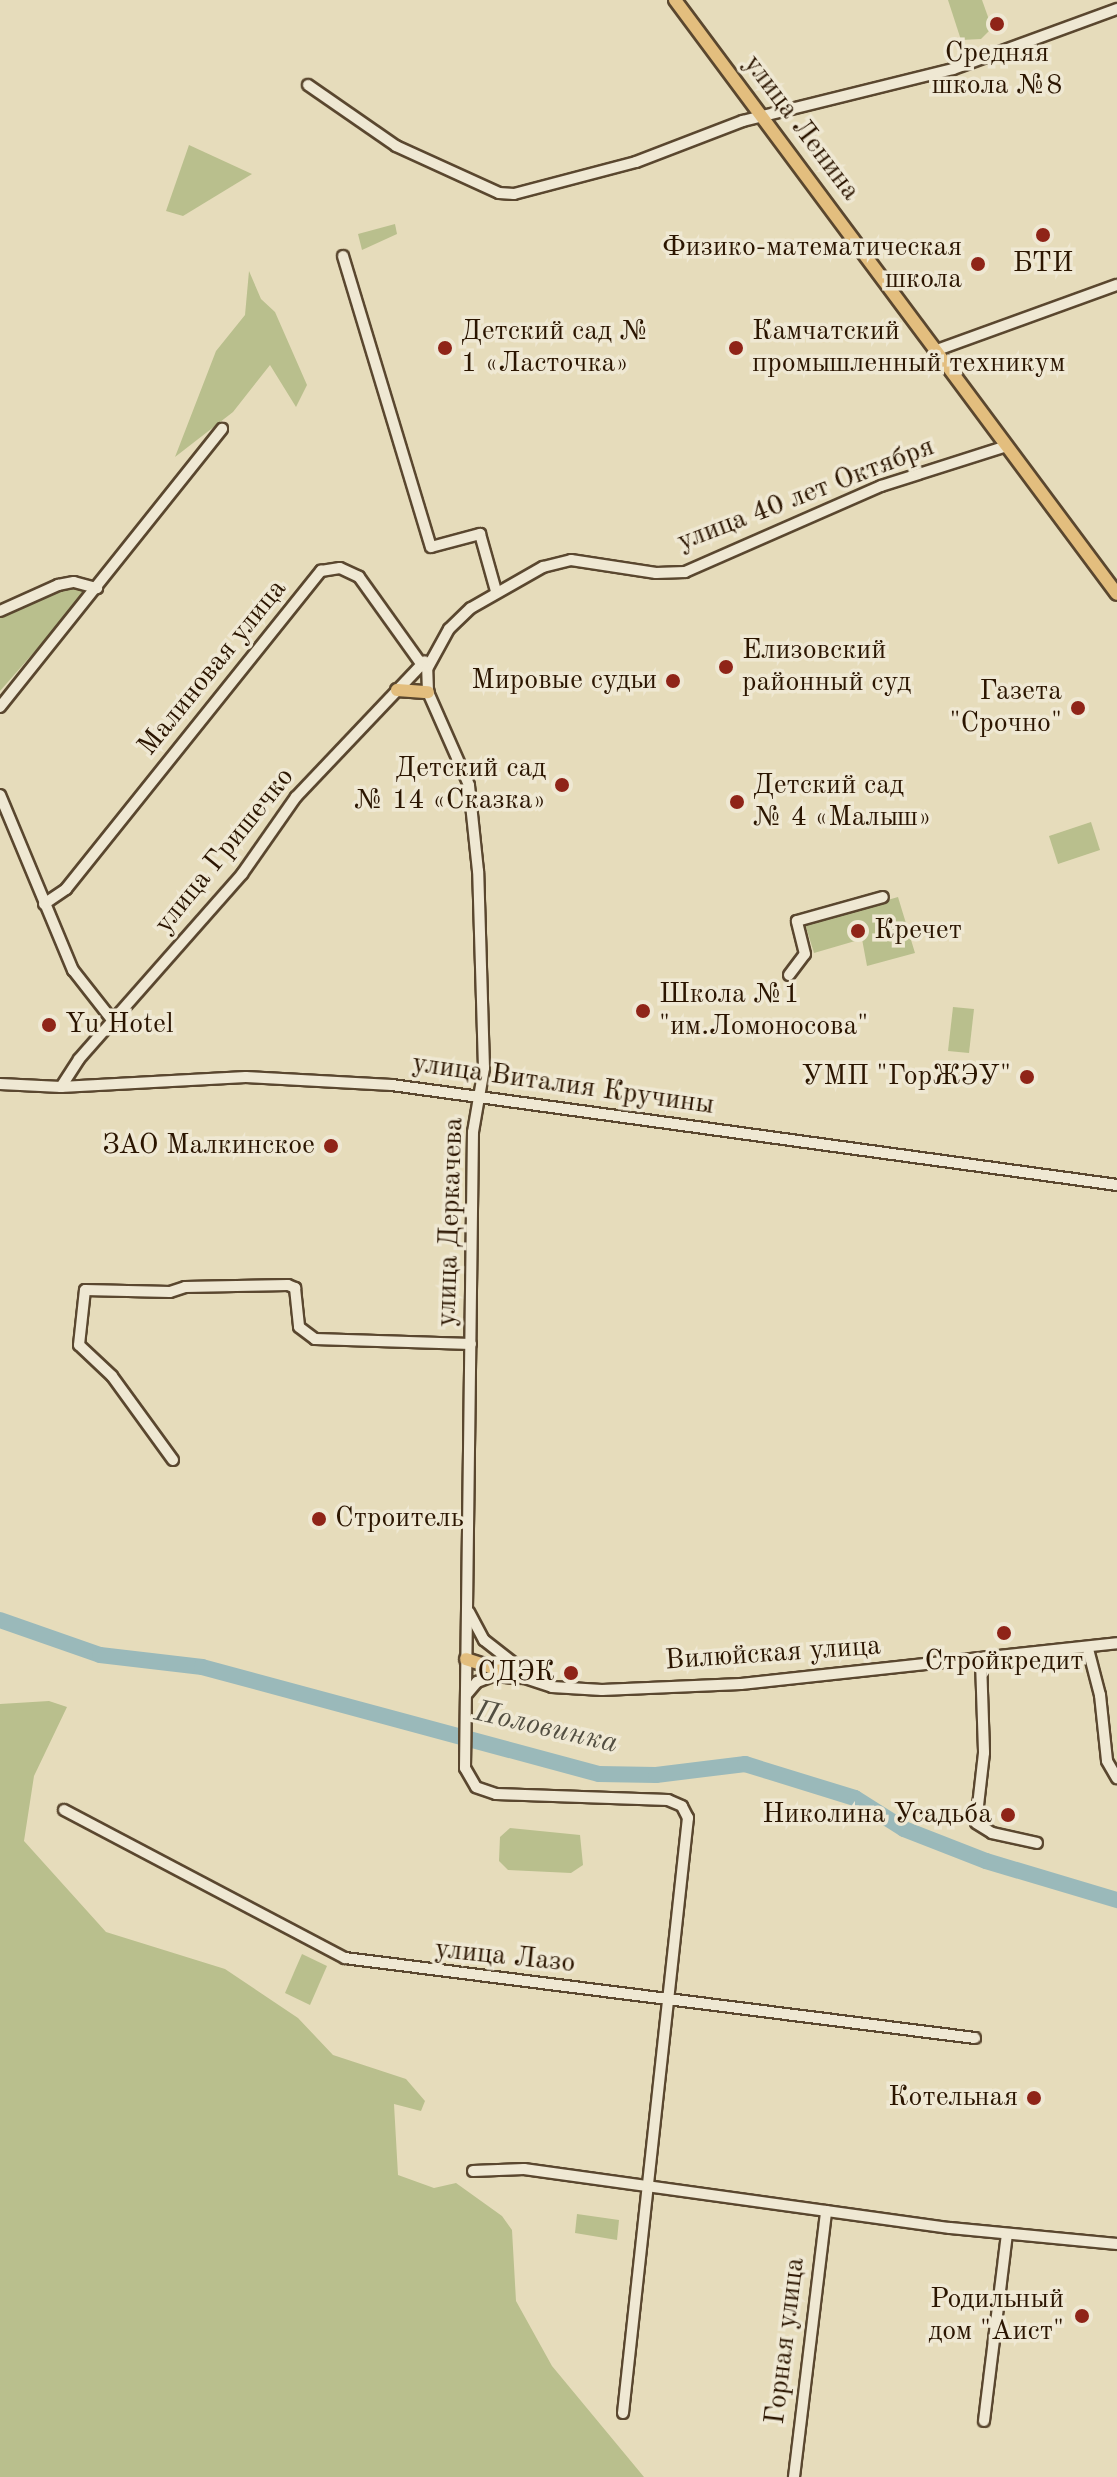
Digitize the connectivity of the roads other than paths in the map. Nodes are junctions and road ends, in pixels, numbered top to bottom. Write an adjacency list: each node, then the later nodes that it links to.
1 (675, 0): 4 (main road, улица Ленина)
2 (1117, 9): 4 (street)
3 (308, 85): 4 (street)
4 (762, 117): 7 (main road, улица Ленина)
5 (343, 256): 11 (street)
6 (1117, 285): 7 (street)
7 (937, 350): 9 (main road, улица Ленина)
8 (222, 429): 10 (street)
9 (1007, 446): 11 (street, улица 40 лет Октября); 12 (main road, улица Ленина)
10 (97, 588): 13 (street); 18 (street)
11 (496, 591): 14 (street, улица 40 лет Октября)
12 (1117, 594)
13 (0, 611)
14 (433, 651): 15 (street, улица Гришечко); 17 (street)
15 (422, 665): 16 (street, улица Гришечко); 21 (street, Малиновая улица)
16 (397, 690): 17 (main road); 23 (street, улица Гришечко)
17 (428, 692): 26 (street)
18 (0, 707)
19 (0, 795): 21 (street)
20 (883, 897): 22 (street)
21 (44, 904): 23 (street)
22 (789, 975)
23 (113, 1021): 25 (street, улица Гришечко)
24 (0, 1084): 25 (street, улица Виталия Кручины)
25 (61, 1087): 26 (street, улица Виталия Кручины)
26 (481, 1094): 27 (street, улица Виталия Кручины); 28 (street, улица Деркачева)
27 (1117, 1185)
28 (471, 1348): 29 (street); 30 (street, улица Деркачева)
29 (173, 1460)
30 (468, 1610): 33 (street, улица Деркачева); 35 (street)
31 (1117, 1643): 32 (street, Вилюйская улица)
32 (1088, 1649): 34 (street, Вилюйская улица); 37 (street)
33 (466, 1659): 35 (main road); 36 (street, улица Деркачева)
34 (981, 1661): 35 (street, Вилюйская улица); 39 (street)
35 (522, 1677): 36 (street)
36 (466, 1699): 40 (street, улица Деркачева)
37 (1117, 1778)
38 (64, 1810): 40 (street, улица Лазо)
39 (1037, 1843)
40 (670, 2000): 41 (street, улица Лазо); 43 (street)
41 (975, 2038)
42 (473, 2171): 43 (street)
43 (649, 2186): 44 (street); 47 (street)
44 (826, 2211): 45 (street); 49 (street, Горная улица)
45 (1007, 2234): 46 (street); 48 (street)
46 (1117, 2244)
47 (623, 2413)
48 (984, 2421)
49 (794, 2477)

